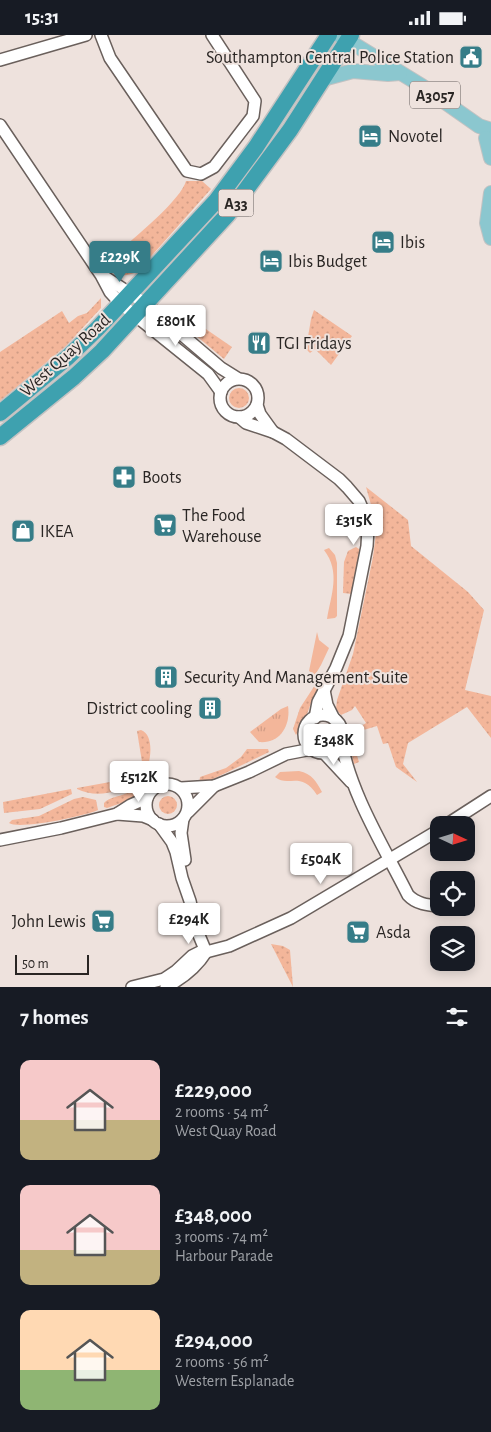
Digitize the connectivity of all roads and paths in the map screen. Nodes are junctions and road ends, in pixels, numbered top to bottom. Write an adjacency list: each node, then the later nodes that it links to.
1 (86, 35): 6 (street)
2 (101, 35): 3 (street)
3 (212, 35)
4 (329, 35): 14 (highway, West Quay Road / A33)
5 (346, 37): 7 (main road, A3057); 8 (highway, West Quay Road / A33)
6 (0, 60)
7 (401, 73): 8 (main road); 10 (main road, A3057)
8 (323, 79): 15 (highway, West Quay Road / A33)
9 (0, 125): 14 (street)
10 (485, 129): 11 (main road)
11 (491, 158)
12 (491, 193): 13 (main road)
13 (491, 238)
14 (126, 299): 15 (street); 15 (street); 19 (highway, West Quay Road / A33)
15 (141, 310): 16 (street); 17 (street); 22 (highway, West Quay Road / A33)
16 (237, 379): 17 (street); 18 (street)
17 (221, 392): 20 (street)
18 (257, 405): 20 (street); 21 (street)
19 (0, 413)
20 (239, 417): 21 (street)
21 (273, 432): 23 (street)
22 (0, 437)
23 (324, 690): 24 (street); 25 (street)
24 (315, 717): 25 (street); 26 (street)
25 (334, 719): 27 (street)
26 (305, 737): 28 (street); 30 (street)
27 (341, 740): 29 (street); 31 (street)
28 (312, 749): 29 (street); 30 (street)
29 (324, 753): 31 (street)
30 (286, 754): 32 (street)
31 (354, 785): 42 (street)
32 (214, 786): 33 (street); 37 (street)
33 (181, 788): 35 (street); 37 (street)
34 (491, 796): 38 (street)
35 (147, 798): 36 (street); 39 (street)
36 (117, 814): 39 (street); 41 (street)
37 (185, 816): 39 (street); 43 (street)
38 (460, 816)
39 (156, 822): 43 (street)
40 (430, 836): 42 (street)
41 (0, 840)
42 (390, 860): 44 (street); 45 (street)
43 (190, 901): 45 (street)
44 (430, 904)
45 (206, 952): 46 (street); 47 (street)
46 (132, 987)
47 (166, 987)

